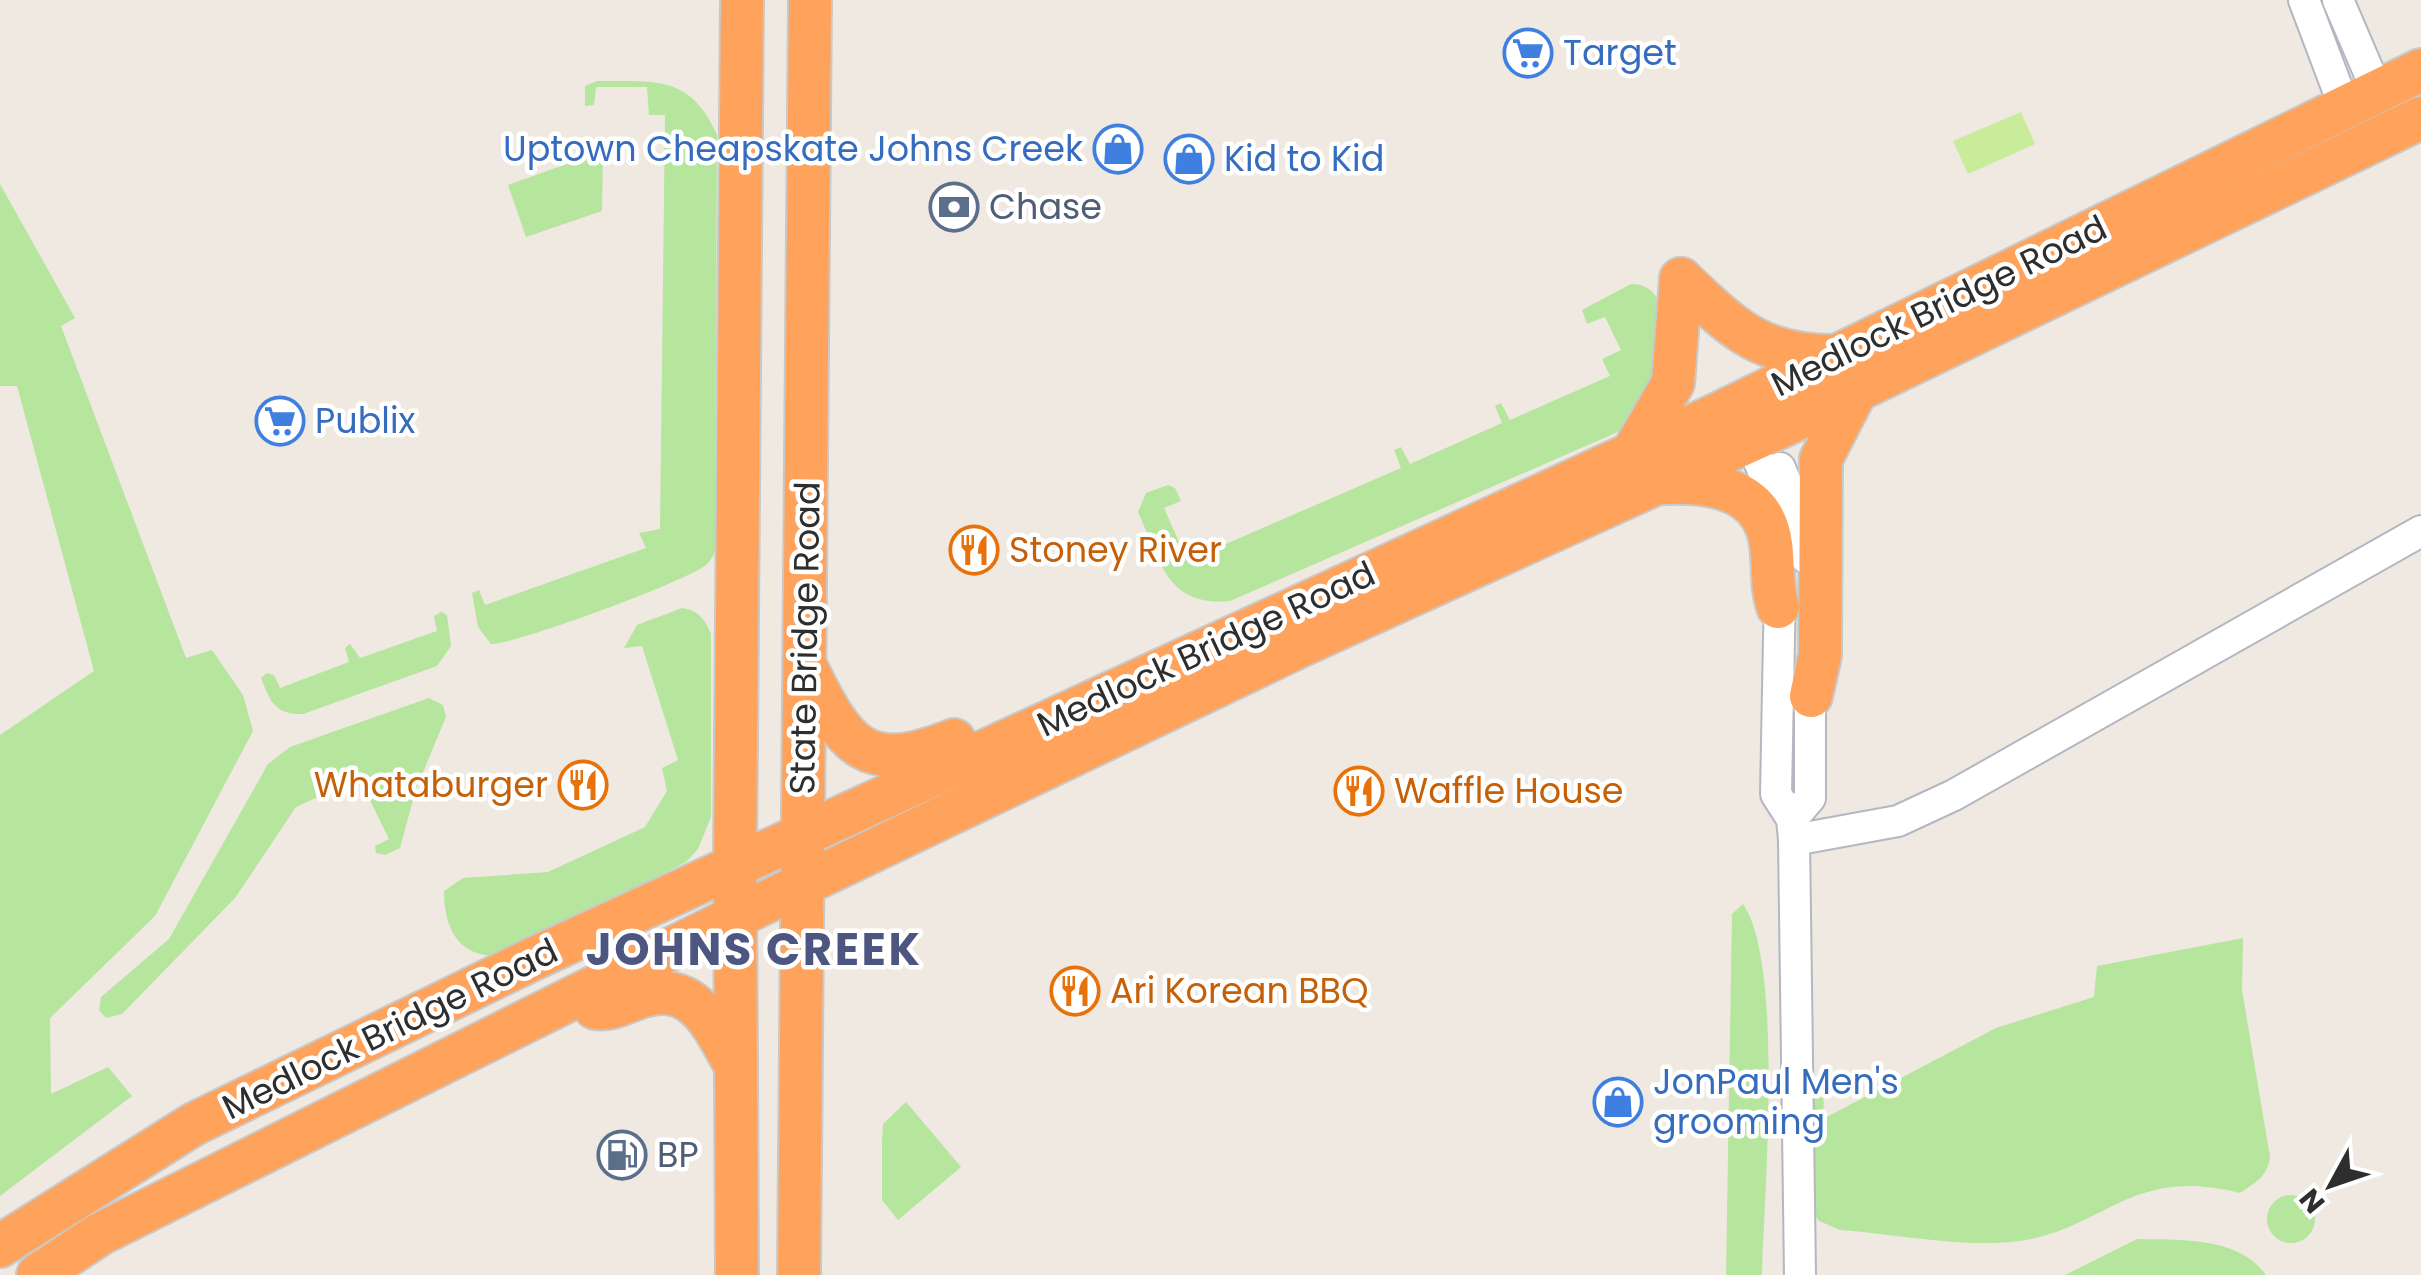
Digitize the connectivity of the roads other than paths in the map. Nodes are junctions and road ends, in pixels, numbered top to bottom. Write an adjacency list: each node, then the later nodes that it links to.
1 (742, 0): 18 (highway, State Bridge Road)
2 (810, 0): 13 (highway, State Bridge Road)
3 (2304, 0): 6 (street)
4 (2338, 0): 6 (street)
5 (2421, 70): 6 (highway, Medlock Bridge Road)
6 (2361, 99): 8 (highway, Medlock Bridge Road)
7 (2421, 118): 8 (highway, Medlock Bridge Road)
8 (1847, 373): 9 (highway, Medlock Bridge Road); 10 (highway); 14 (highway)
9 (1751, 420): 10 (highway, Medlock Bridge Road); 12 (street); 14 (street)
10 (1645, 469): 12 (highway); 15 (highway, Medlock Bridge Road); 19 (highway, Medlock Bridge Road)
11 (2421, 531): 16 (street)
12 (1778, 608): 16 (street)
13 (804, 664): 15 (highway); 17 (highway, State Bridge Road)
14 (1811, 696): 16 (street)
15 (1032, 730): 17 (highway, Medlock Bridge Road)
16 (1793, 830): 29 (street)
17 (803, 833): 18 (highway, Medlock Bridge Road); 19 (highway, State Bridge Road)
18 (735, 863): 20 (highway, State Bridge Road); 24 (highway, Medlock Bridge Road)
19 (803, 886): 20 (highway, Medlock Bridge Road); 28 (highway, State Bridge Road)
20 (735, 917): 21 (highway, Medlock Bridge Road); 22 (highway, State Bridge Road)
21 (571, 1000): 22 (highway); 25 (highway, Medlock Bridge Road)
22 (736, 1067): 23 (highway, State Bridge Road)
23 (737, 1231): 26 (street); 27 (highway, State Bridge Road)
24 (0, 1246)
25 (38, 1275)
26 (714, 1275)
27 (737, 1275)
28 (799, 1275)
29 (1800, 1275)

